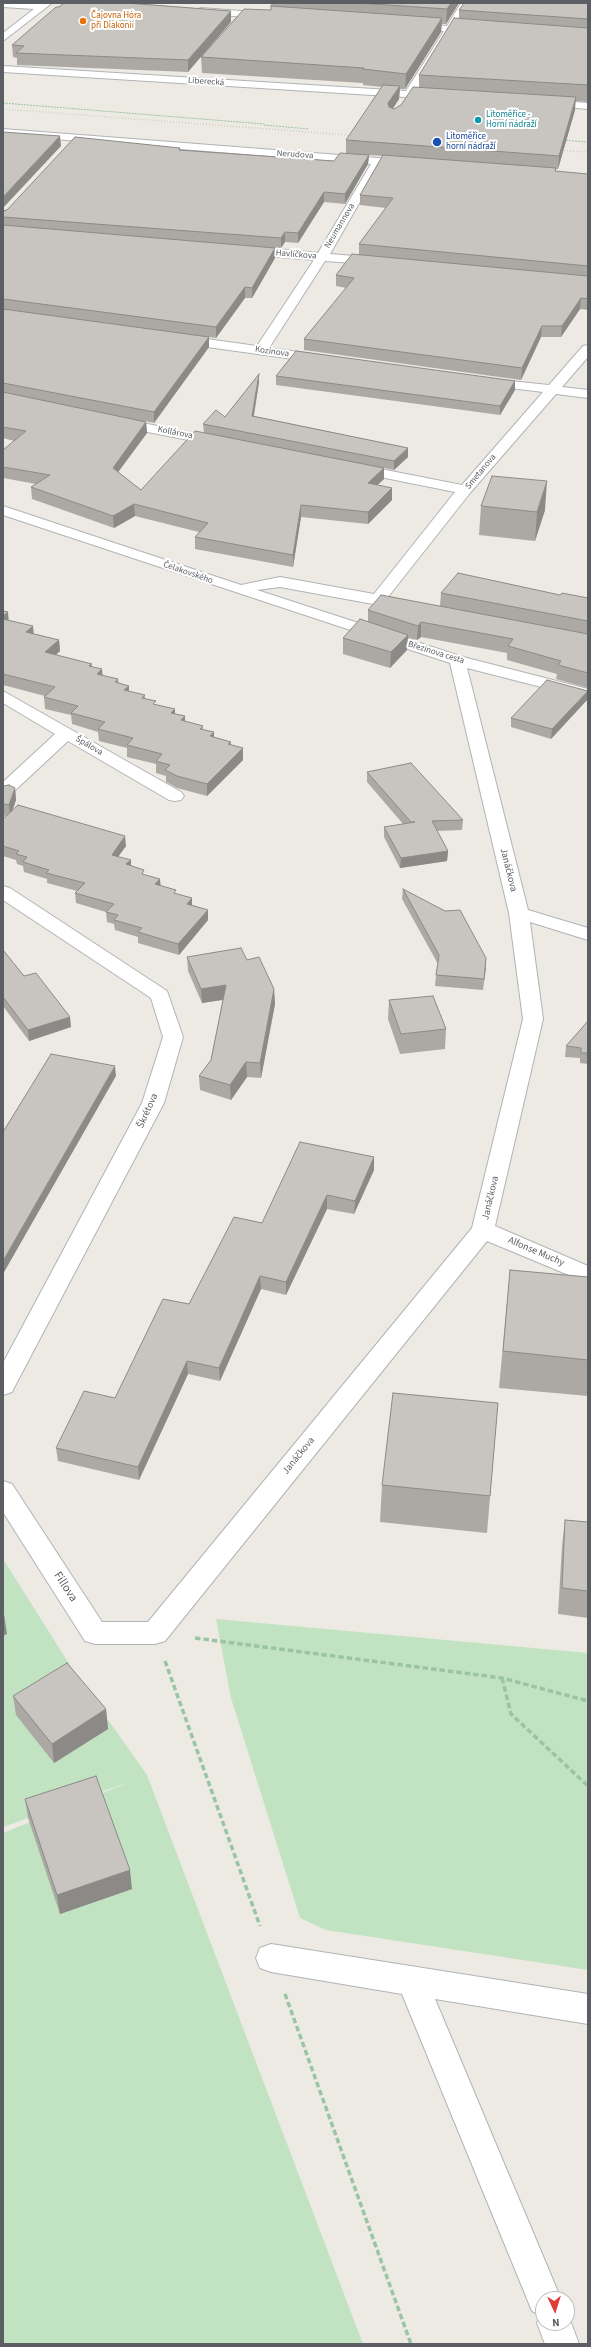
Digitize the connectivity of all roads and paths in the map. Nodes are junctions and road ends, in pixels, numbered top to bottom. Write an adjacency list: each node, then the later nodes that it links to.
1 (254, 3): 6 (street)
2 (466, 3): 10 (street)
3 (3, 4): 4 (street)
4 (45, 5): 12 (street)
5 (188, 10): 6 (street)
6 (244, 14): 7 (street); 9 (street)
7 (275, 16)
8 (402, 25): 10 (street)
9 (233, 26)
10 (449, 29): 11 (street); 16 (street)
11 (488, 31)
12 (3, 38)
13 (197, 68): 15 (street)
14 (3, 69): 15 (street, Liberecká)
15 (187, 80): 16 (street, Liberecká)
16 (409, 95): 17 (street, Liberecká); 20 (street)
17 (446, 101)
18 (533, 102): 21 (street)
19 (3, 103): 24 (path)
20 (402, 106)
21 (588, 106)
22 (541, 112): 23 (street)
23 (588, 116)
24 (264, 124)
25 (3, 132): 26 (street, Nerudova)
26 (76, 138): 29 (street); 30 (street, Nerudova)
27 (558, 139): 28 (path)
28 (588, 142)
29 (66, 150)
30 (378, 161): 31 (street, Nerudova); 33 (street, Neumannova)
31 (417, 164)
32 (234, 249): 33 (street, Havlíčkova)
33 (322, 257): 34 (street, Havlíčkova); 37 (street, Neumannova)
34 (392, 264)
35 (167, 338): 37 (street, Kozinova)
36 (588, 350): 40 (street, Smetanova)
37 (260, 351): 38 (street, Kozinova)
38 (339, 362)
39 (472, 379): 40 (street)
40 (551, 390): 41 (street); 45 (street, Smetanova)
41 (588, 394)
42 (105, 419): 43 (street, Kollárova)
43 (230, 444)
44 (340, 466): 45 (street)
45 (465, 490): 48 (street, Smetanova)
46 (3, 510): 47 (street, Čelakovského)
47 (240, 590): 48 (street); 50 (street, Březinova cesta)
48 (378, 599): 49 (street)
49 (425, 609)
50 (457, 660): 51 (street, Březinova cesta); 57 (street, Janáčkova)
51 (588, 694)
52 (3, 696): 53 (street, Špálova)
53 (66, 733): 54 (street); 55 (street, Špálova)
54 (3, 792)
55 (175, 796)
56 (3, 892): 61 (street, Škrétova)
57 (519, 914): 58 (street); 59 (street, Janáčkova)
58 (588, 934)
59 (483, 1230): 60 (street, Alfonse Muchy); 63 (street, Janáčkova)
60 (588, 1275)
61 (3, 1386)
62 (3, 1491): 63 (street, Fillova)
63 (155, 1632): 64 (path)
64 (502, 1678): 65 (path); 66 (path)
65 (588, 1701)
66 (588, 1786)
67 (271, 1958): 68 (street)
68 (412, 1980): 69 (street); 70 (street)
69 (588, 2009)
70 (541, 2291)
71 (557, 2331): 72 (street)
72 (562, 2344)

